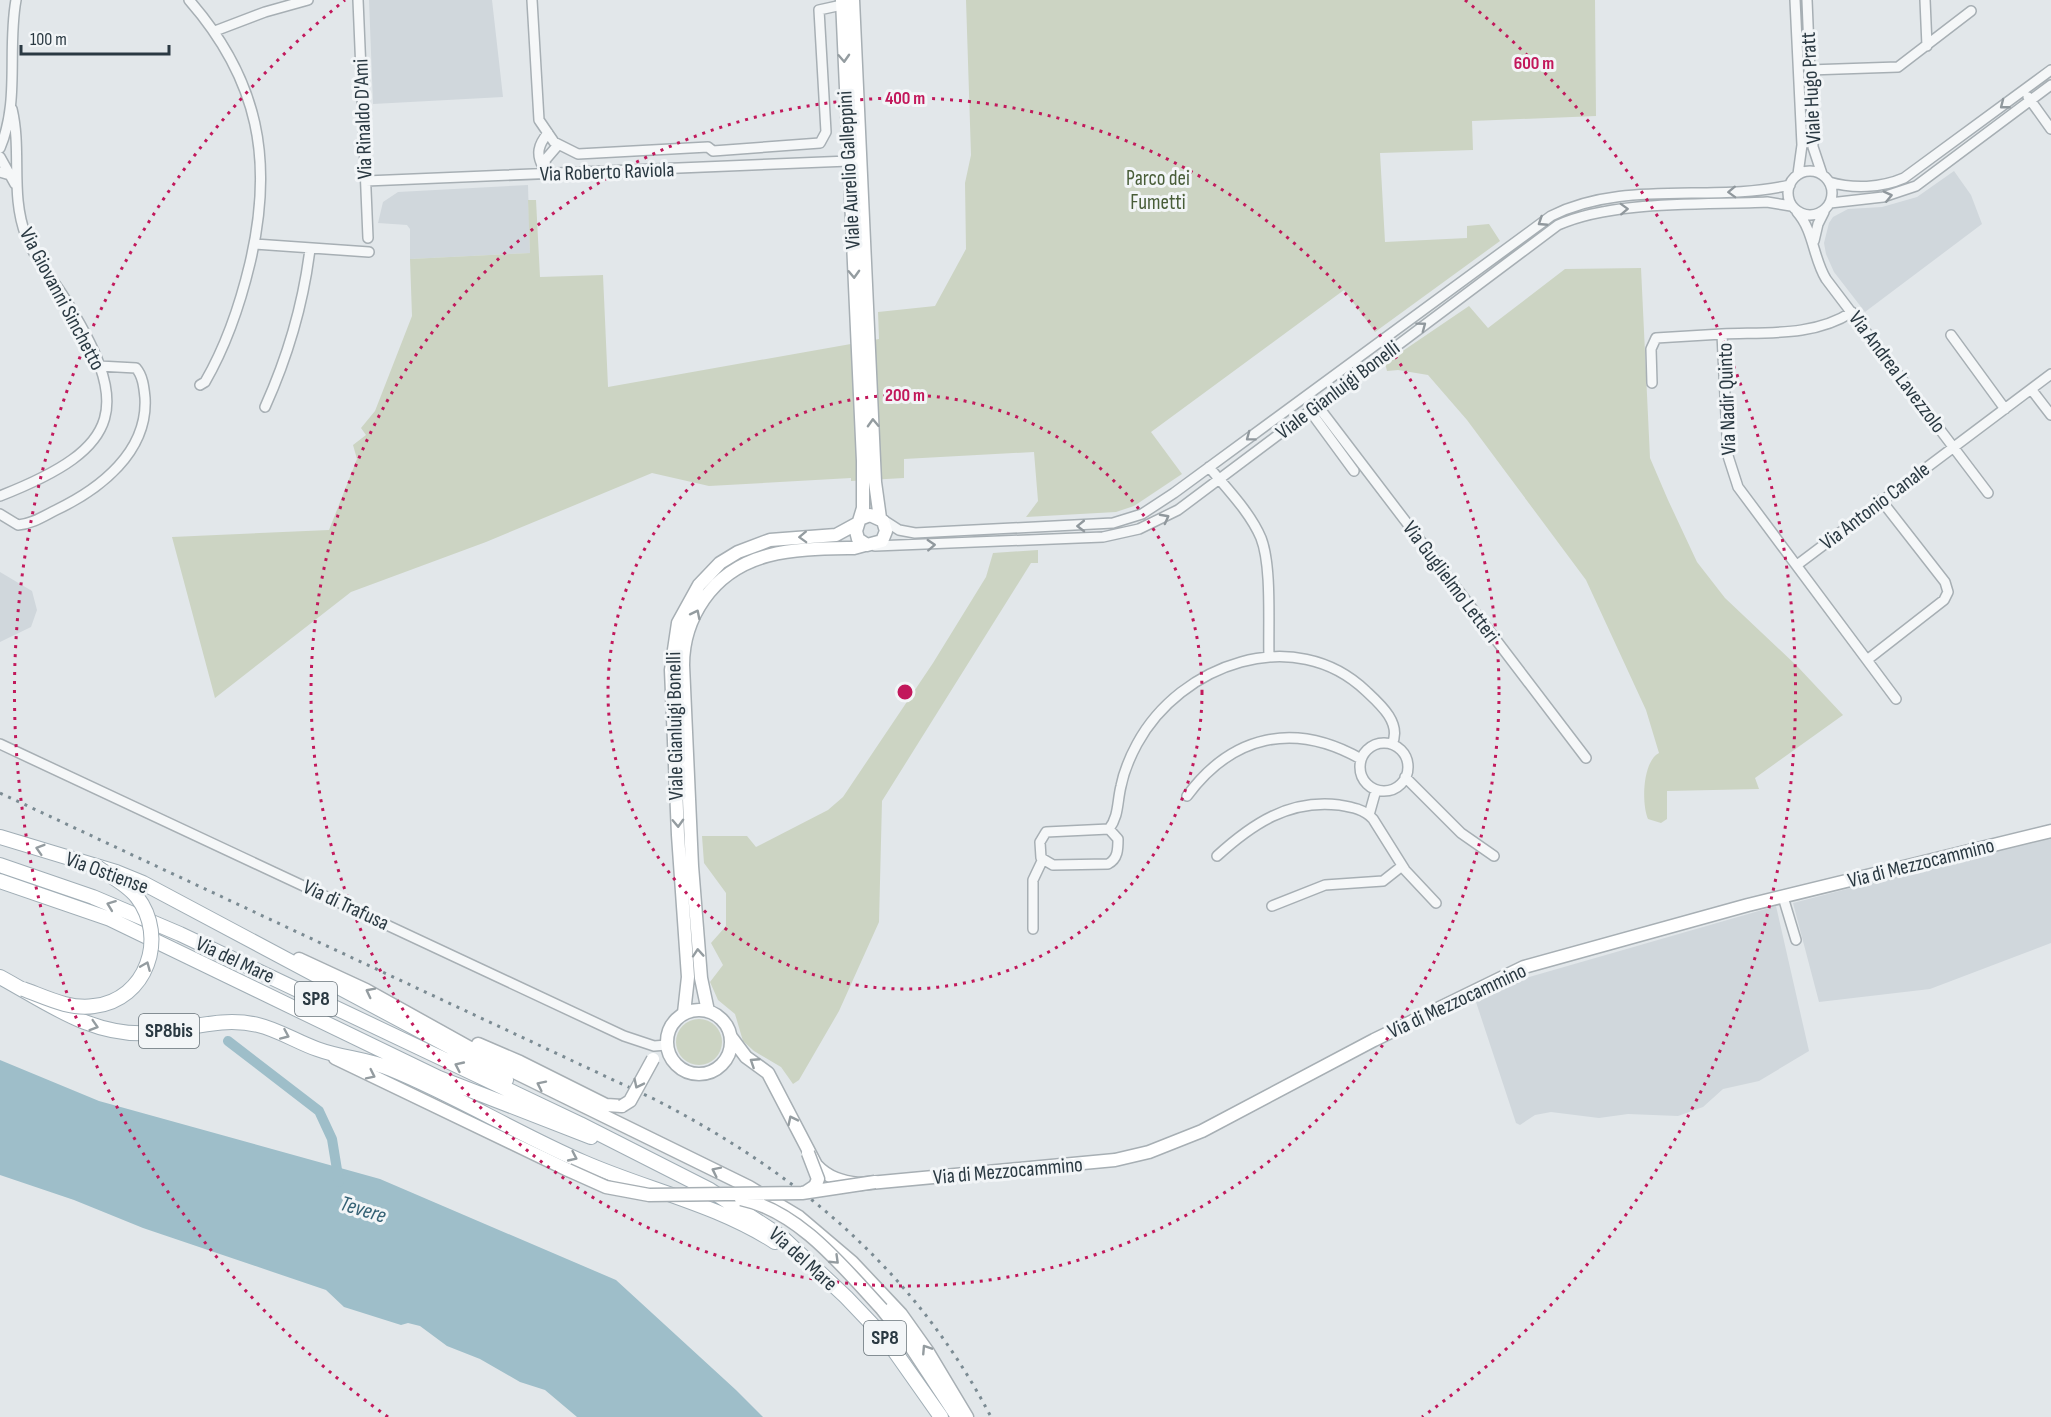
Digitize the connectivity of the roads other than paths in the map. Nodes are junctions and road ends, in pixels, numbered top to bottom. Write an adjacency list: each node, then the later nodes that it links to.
1 (16, 0): 18 (street)
2 (189, 0): 11 (street)
3 (307, 0): 11 (street)
4 (358, 0): 31 (street, Via Rinaldo D'Ami)
5 (532, 0): 20 (street)
6 (1795, 0): 28 (street, Viale Hugo Pratt)
7 (1807, 0): 13 (street, Viale Hugo Pratt)
8 (1925, 0): 12 (street)
9 (845, 2): 21 (street); 24 (main road, Viale Aurelio Galleppini, one-way to 24); 45 (main road, Viale Aurelio Galleppini)
10 (1971, 11): 12 (street)
11 (215, 31): 38 (street)
12 (1927, 46): 13 (street)
13 (1809, 70): 29 (street, Viale Hugo Pratt)
14 (2051, 70): 16 (street)
15 (2051, 86): 17 (street)
16 (2023, 90): 17 (street); 32 (street, one-way to 32)
17 (2030, 100): 19 (street); 35 (street, one-way to 17)
18 (12, 109): 22 (street); 25 (street, Via Giovanni Sinchetto)
19 (2051, 129)
20 (548, 133): 21 (street); 26 (street)
21 (558, 145): 26 (street)
22 (0, 150): 25 (street)
23 (0, 157): 30 (street, Via Giovanni Sinchetto)
24 (849, 161): 26 (street, Via Roberto Raviola); 45 (main road, Viale Aurelio Galleppini, one-way to 45)
25 (16, 163): 34 (street, Via Giovanni Sinchetto)
26 (543, 171): 31 (street, Via Roberto Raviola)
27 (0, 172): 30 (street)
28 (1798, 174): 29 (street); 33 (street)
29 (1822, 174): 32 (street)
30 (10, 175): 34 (street, Via Giovanni Sinchetto)
31 (366, 181): 37 (street, Via Rinaldo D'Ami)
32 (1829, 182): 35 (street)
33 (1790, 185): 36 (street); 56 (street, Viale Gianluigi Bonelli, one-way to 56)
34 (16, 187): 46 (street, Via Giovanni Sinchetto)
35 (1828, 206): 36 (street); 39 (street)
36 (1794, 209): 39 (street, Via Andrea Lavezzolo); 52 (street, Viale Gianluigi Bonelli, one-way to 36)
37 (368, 238)
38 (255, 244): 40 (street); 49 (street)
39 (1813, 246): 42 (street, Via Andrea Lavezzolo)
40 (310, 249): 41 (street); 51 (street)
41 (369, 252)
42 (1852, 312): 43 (street, Via Nadir Quinto); 55 (street, Via Andrea Lavezzolo)
43 (1722, 334): 48 (street); 67 (street, Via Nadir Quinto)
44 (1951, 335): 53 (street)
45 (863, 339): 59 (main road)
46 (99, 366): 61 (street, Via Giovanni Sinchetto); 63 (street)
47 (2051, 374): 50 (street, Via Antonio Canale)
48 (1652, 383)
49 (200, 385)
50 (2031, 389): 53 (street, Via Antonio Canale); 54 (street)
51 (265, 407)
52 (1313, 408): 57 (street); 58 (street, Viale Gianluigi Bonelli); 73 (street, Via Guglielmo Letteri)
53 (2005, 409): 55 (street, Via Antonio Canale)
54 (2051, 416)
55 (1954, 447): 60 (street, Via Andrea Lavezzolo); 62 (street, Via Antonio Canale)
56 (1209, 467): 58 (street); 64 (street, Viale Gianluigi Bonelli, one-way to 64)
57 (1354, 471)
58 (1219, 479): 66 (street, Viale Gianluigi Bonelli, one-way to 58); 68 (street)
59 (869, 482): 64 (main road); 65 (main road)
60 (1988, 493)
61 (0, 496)
62 (1881, 500): 67 (street, Via Antonio Canale); 69 (street)
63 (0, 514)
64 (880, 518): 65 (main road); 66 (main road)
65 (859, 521): 66 (main road); 100 (main road, Viale Gianluigi Bonelli, one-way to 100)
66 (869, 545): 99 (main road, Viale Gianluigi Bonelli, one-way to 66)
67 (1797, 565): 69 (street, Via Nadir Quinto)
68 (1269, 657): 72 (street); 78 (street)
69 (1867, 660): 70 (street, Via Nadir Quinto)
70 (1896, 699)
71 (0, 744): 103 (street, Via di Trafusa)
72 (1392, 744): 74 (street); 75 (street)
73 (1586, 758)
74 (1361, 759): 76 (street); 77 (street)
75 (1405, 777): 76 (street); 85 (street)
76 (1376, 790): 79 (street)
77 (1187, 796)
78 (1118, 812): 80 (street); 83 (street)
79 (1370, 815): 84 (street); 88 (street)
80 (1109, 829): 83 (street); 86 (street)
81 (2051, 831): 91 (main road, Via di Mezzocammino)
82 (0, 837): 89 (main road, Via Ostiense, one-way to 82)
83 (1118, 838): 86 (street)
84 (1217, 856)
85 (1494, 856)
86 (1042, 861): 95 (street)
87 (0, 865): 105 (main road, Via del Mare / SP8, one-way to 87)
88 (1402, 866): 92 (street); 93 (street)
89 (97, 867): 94 (main road, Via Ostiense, bridge); 98 (main road, one-way to 89, bridge)
90 (0, 881): 106 (main road, Via del Mare / SP8)
91 (1783, 897): 96 (street); 108 (main road, Via di Mezzocammino)
92 (1436, 903)
93 (1272, 906)
94 (210, 919): 101 (main road, one-way to 94); 105 (main road, Via Ostiense)
95 (1033, 929)
96 (1796, 940)
97 (0, 977): 98 (main road, SP8bis)
98 (23, 989): 104 (main road, SP8bis, one-way to 104, bridge)
99 (708, 1011): 100 (main road); 102 (main road)
100 (684, 1013): 103 (main road)
101 (433, 1025): 103 (main road, one-way to 101, bridge); 114 (main road, one-way to 101)
102 (731, 1037): 103 (main road); 107 (main road, Via di Mezzocammino, one-way to 102)
103 (668, 1047)
104 (318, 1050): 110 (main road, SP8bis, one-way to 110, bridge); 111 (main road, one-way to 111)
105 (580, 1124): 106 (main road, Via del Mare / SP8)
106 (625, 1148): 111 (main road, Via del Mare / SP8)
107 (808, 1153): 108 (main road, Via di Mezzocammino, bridge); 109 (main road, Via di Mezzocammino, bridge)
108 (875, 1182): 109 (main road, Via di Mezzocammino, bridge)
109 (802, 1193): 110 (main road, bridge)
110 (713, 1195): 113 (main road, SP8bis, one-way to 113, bridge)
111 (818, 1269): 112 (main road, Via del Mare / SP8)
112 (941, 1417)
113 (957, 1417)
114 (967, 1417)

